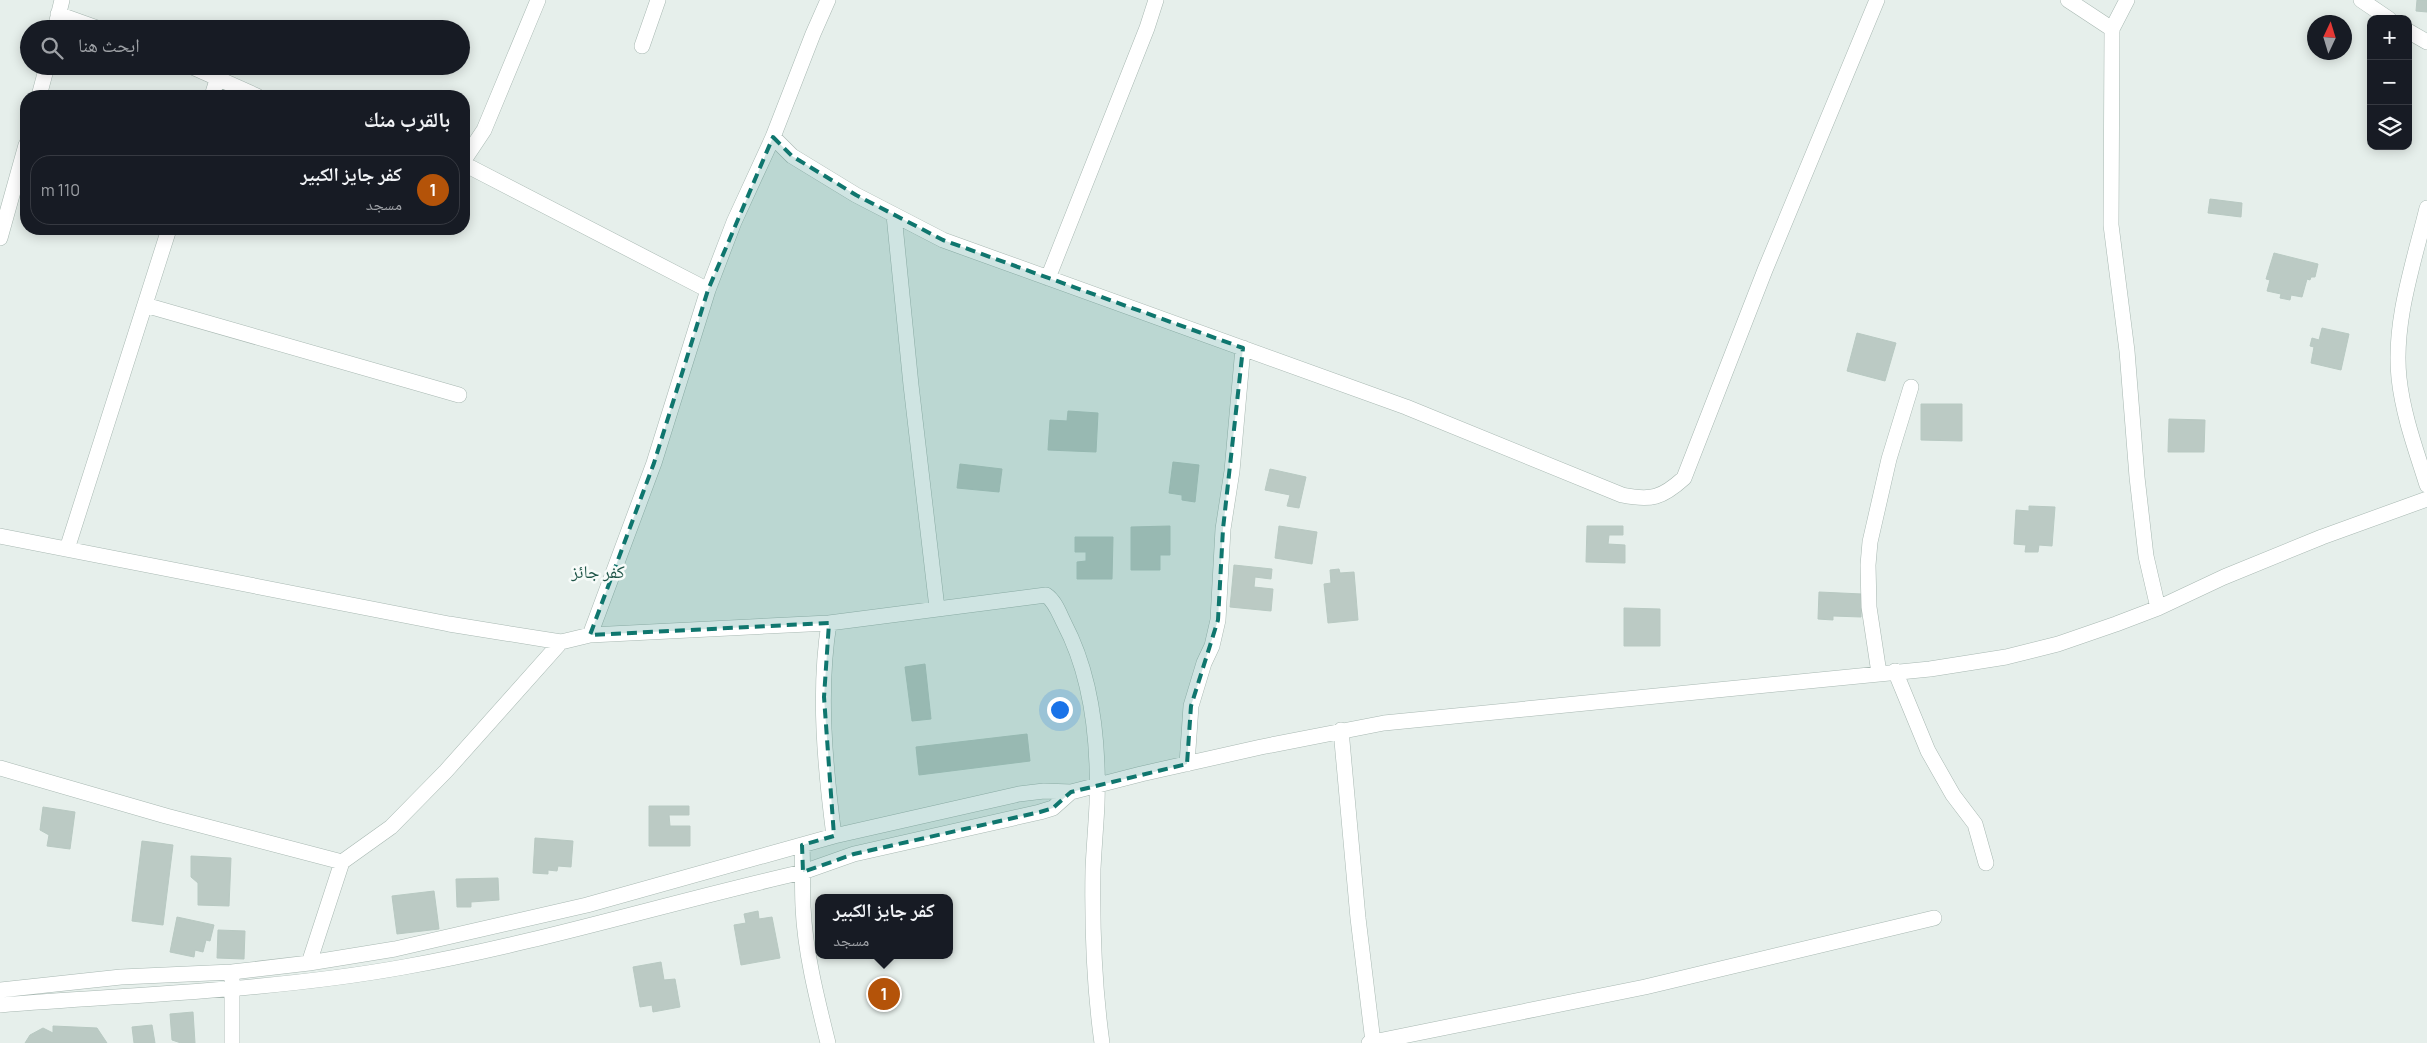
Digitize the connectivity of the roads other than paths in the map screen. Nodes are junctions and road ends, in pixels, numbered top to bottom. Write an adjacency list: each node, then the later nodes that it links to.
1 (538, 0): 23 (street)
2 (658, 0): 15 (street)
3 (828, 0): 22 (street)
4 (1156, 0): 31 (street)
5 (1877, 0): 34 (street)
6 (2068, 0): 12 (street)
7 (2127, 0): 12 (street)
8 (2360, 0): 10 (street)
9 (59, 14): 11 (street)
10 (2383, 15)
11 (75, 20)
12 (2112, 30): 42 (street)
13 (2412, 33): 14 (street)
14 (2427, 42)
15 (642, 46)
16 (45, 75): 19 (street)
17 (207, 75): 18 (street)
18 (217, 80): 20 (street); 21 (street)
19 (41, 90)
20 (214, 90)
21 (242, 90)
22 (773, 137): 28 (street); 32 (street)
23 (470, 151)
24 (20, 163): 27 (street)
25 (470, 167): 32 (street)
26 (2427, 208): 37 (street)
27 (4, 211): 30 (street)
28 (894, 215): 31 (street); 41 (street)
29 (167, 235): 33 (street)
30 (0, 238)
31 (1048, 278): 34 (street)
32 (708, 290): 44 (street)
33 (145, 304): 36 (street); 40 (street)
34 (1243, 348): 49 (street)
35 (1911, 387): 47 (street)
36 (459, 395)
37 (2427, 485)
38 (2427, 500): 42 (street)
39 (0, 536): 40 (street)
40 (67, 548): 45 (street)
41 (937, 608): 43 (street); 51 (street)
42 (2158, 608): 46 (street)
43 (829, 623): 44 (street); 53 (street)
44 (590, 635): 45 (street)
45 (561, 642): 55 (street)
46 (1895, 671): 47 (street); 56 (street)
47 (1879, 672): 48 (street)
48 (1341, 730): 49 (street); 64 (street)
49 (1187, 764): 51 (street)
50 (0, 768): 55 (street)
51 (1097, 786): 52 (street); 67 (street)
52 (1071, 792): 53 (street); 57 (street)
53 (834, 836): 54 (street)
54 (802, 845): 57 (street); 59 (street)
55 (342, 862): 59 (street)
56 (1986, 863)
57 (803, 872): 61 (street); 66 (street)
58 (1934, 918): 64 (street)
59 (309, 963): 60 (street)
60 (232, 972): 61 (street); 62 (street)
61 (232, 988): 63 (street); 65 (street)
62 (0, 990)
63 (0, 1005)
64 (1373, 1042): 68 (street)
65 (232, 1043)
66 (828, 1043)
67 (1102, 1043)
68 (1369, 1043)

